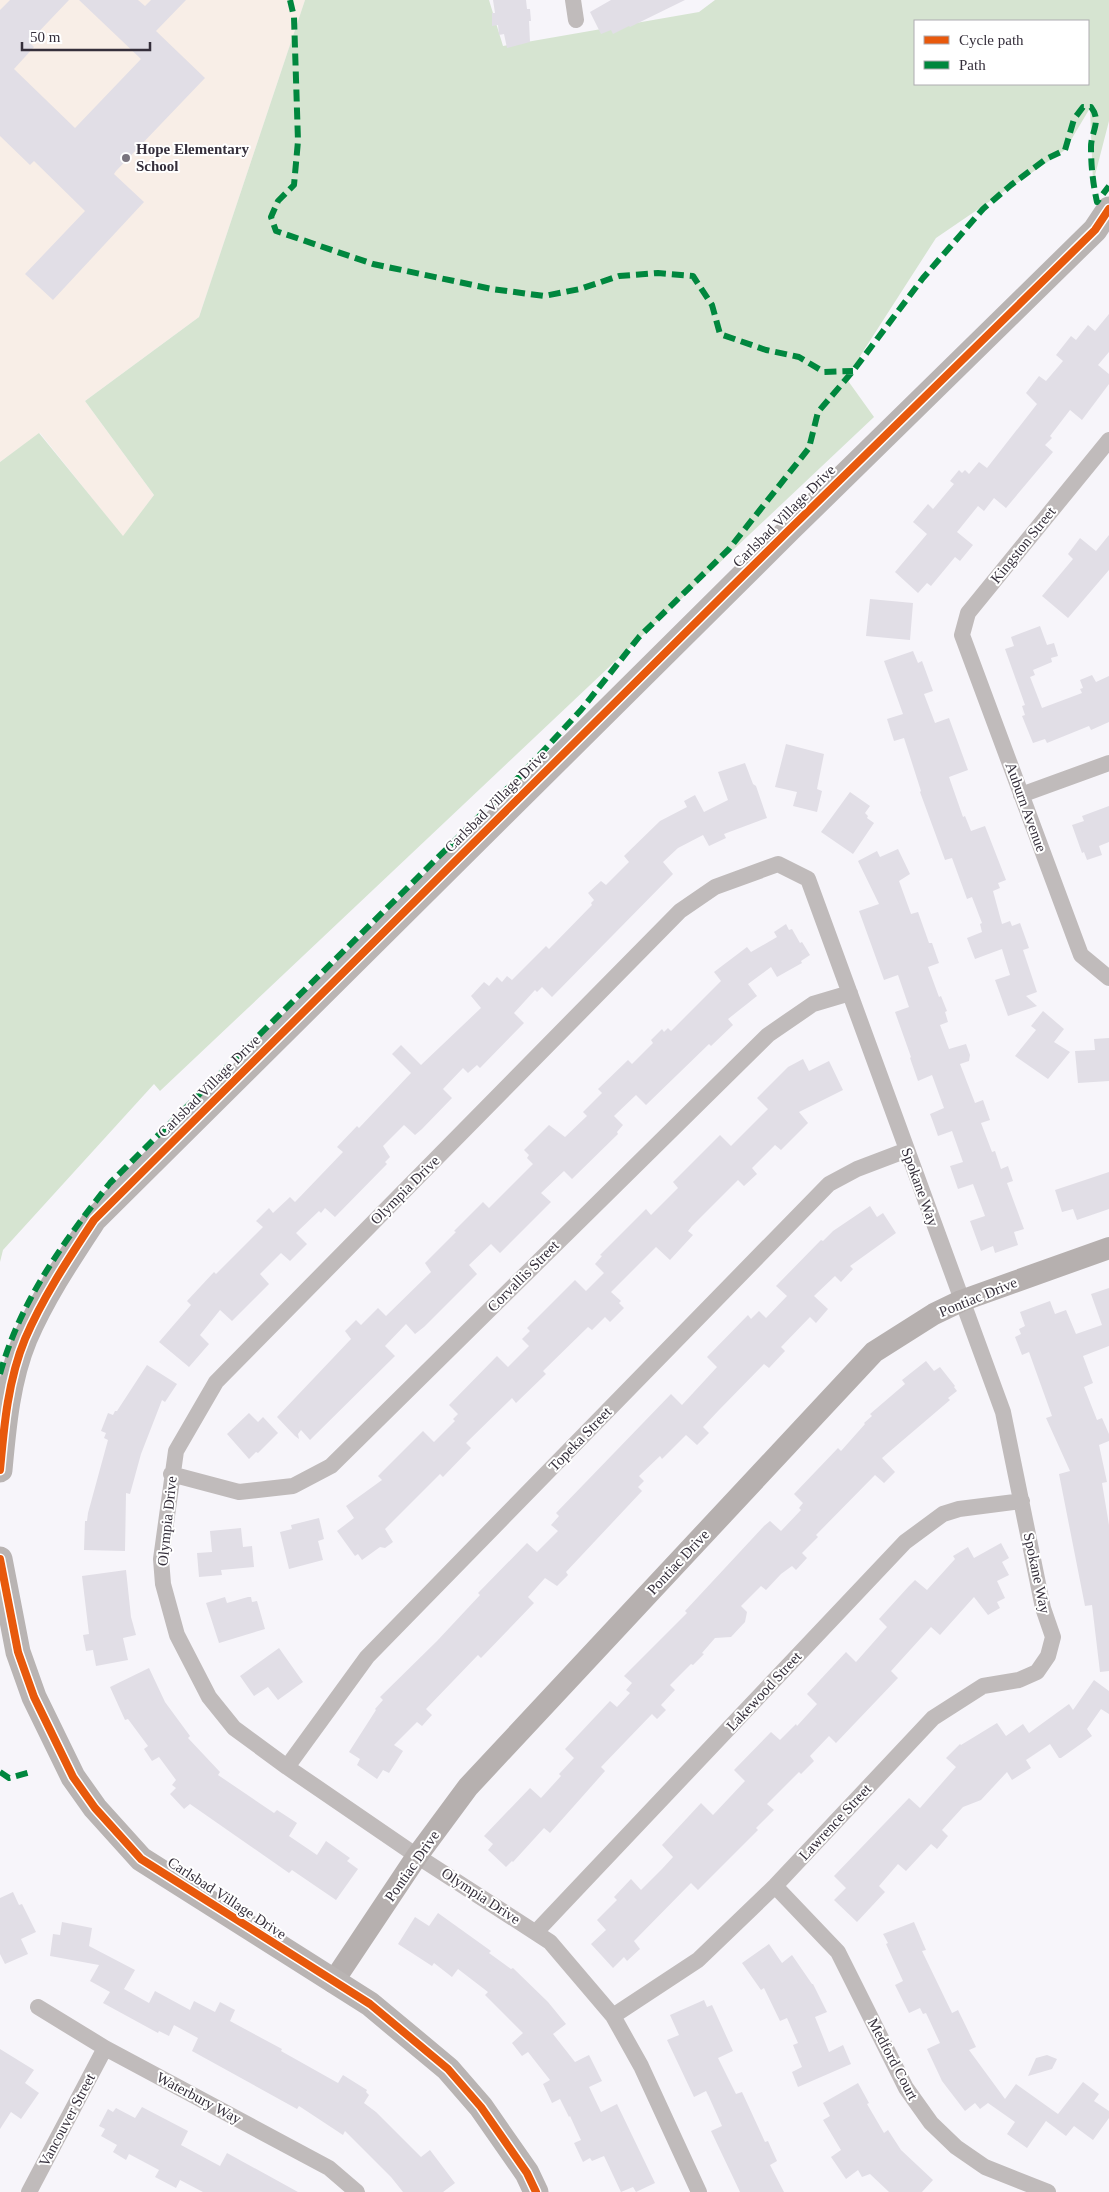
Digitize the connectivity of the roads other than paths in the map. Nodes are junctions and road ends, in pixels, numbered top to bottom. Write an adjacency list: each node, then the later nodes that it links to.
1 (573, 0): 2 (street)
2 (576, 20)
3 (1109, 209): 14 (main road, Carlsbad Village Drive)
4 (1109, 440): 5 (street, Kingston Street)
5 (971, 658): 7 (street, Auburn Avenue)
6 (1109, 763): 7 (street)
7 (1021, 795): 9 (street, Auburn Avenue)
8 (680, 911): 10 (street, Spokane Way); 15 (street, Olympia Drive)
9 (1109, 978)
10 (850, 993): 11 (street, Spokane Way); 15 (street, Corvallis Street)
11 (907, 1150): 13 (street, Spokane Way); 19 (street, Topeka Street)
12 (1109, 1248): 13 (main road, Pontiac Drive)
13 (961, 1301): 16 (street, Spokane Way); 20 (main road, Pontiac Drive)
14 (0, 1470)
15 (171, 1474): 19 (street, Olympia Drive)
16 (1022, 1501): 18 (street, Spokane Way); 22 (street, Lakewood Street)
17 (0, 1560): 23 (main road, Carlsbad Village Drive)
18 (1053, 1637): 21 (street, Lawrence Street)
19 (287, 1767): 20 (street, Olympia Drive)
20 (417, 1856): 22 (street, Olympia Drive); 23 (main road, Pontiac Drive)
21 (775, 1886): 25 (street, Lawrence Street); 31 (street, Medford Court)
22 (536, 1932): 25 (street, Olympia Drive)
23 (333, 1982): 29 (main road, Carlsbad Village Drive)
24 (38, 2007): 26 (street, Waterbury Way)
25 (613, 2016): 30 (street, Olympia Drive)
26 (105, 2048): 27 (street, Vancouver Street); 28 (street, Waterbury Way)
27 (29, 2192)
28 (357, 2192)
29 (536, 2192)
30 (699, 2192)
31 (1048, 2192)

